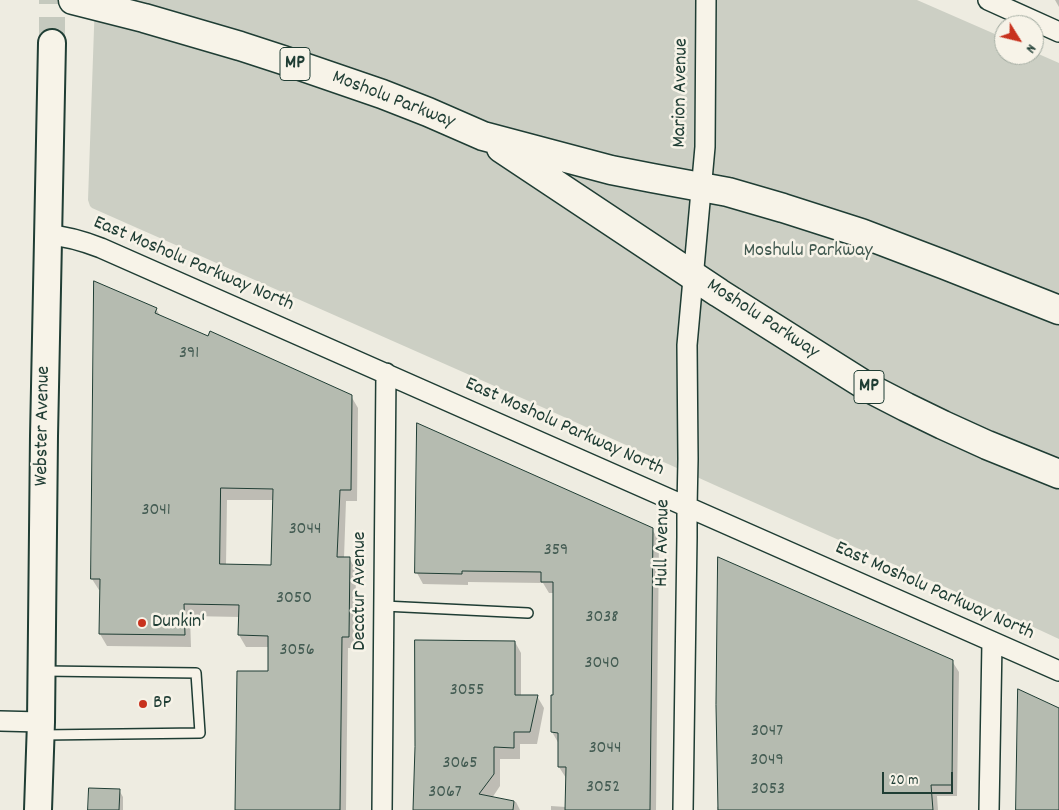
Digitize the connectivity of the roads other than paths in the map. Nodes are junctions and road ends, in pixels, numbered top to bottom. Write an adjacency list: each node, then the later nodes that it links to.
1 (73, 0): 7 (main road, Mosholu Parkway / MP)
2 (706, 0): 8 (street, Marion Avenue)
3 (988, 0): 4 (street)
4 (1016, 6): 5 (street)
5 (1059, 32)
6 (52, 43): 9 (main road, Webster Avenue)
7 (483, 136): 8 (main road, Mosholu Parkway / MP); 10 (main road, Mosholu Parkway / MP)
8 (701, 187): 10 (street, Hull Avenue); 11 (main road, Mosholu Parkway / MP)
9 (48, 235): 12 (street, East Mosholu Parkway North); 18 (main road, Webster Avenue)
10 (693, 275): 13 (main road, Mosholu Parkway / MP); 14 (street, Hull Avenue)
11 (1059, 310)
12 (386, 373): 14 (street, East Mosholu Parkway North); 15 (street, Decatur Avenue)
13 (1059, 474)
14 (686, 508): 17 (street, East Mosholu Parkway North); 24 (street, Hull Avenue)
15 (384, 606): 16 (lane); 23 (street, Decatur Avenue)
16 (528, 613)
17 (992, 642): 19 (street, East Mosholu Parkway North); 25 (street)
18 (41, 670): 21 (main road, Webster Avenue); 21 (lane)
19 (1059, 671)
20 (0, 721): 21 (street)
21 (41, 728): 22 (main road, Webster Avenue)
22 (38, 810)
23 (382, 810)
24 (683, 810)
25 (989, 810)

